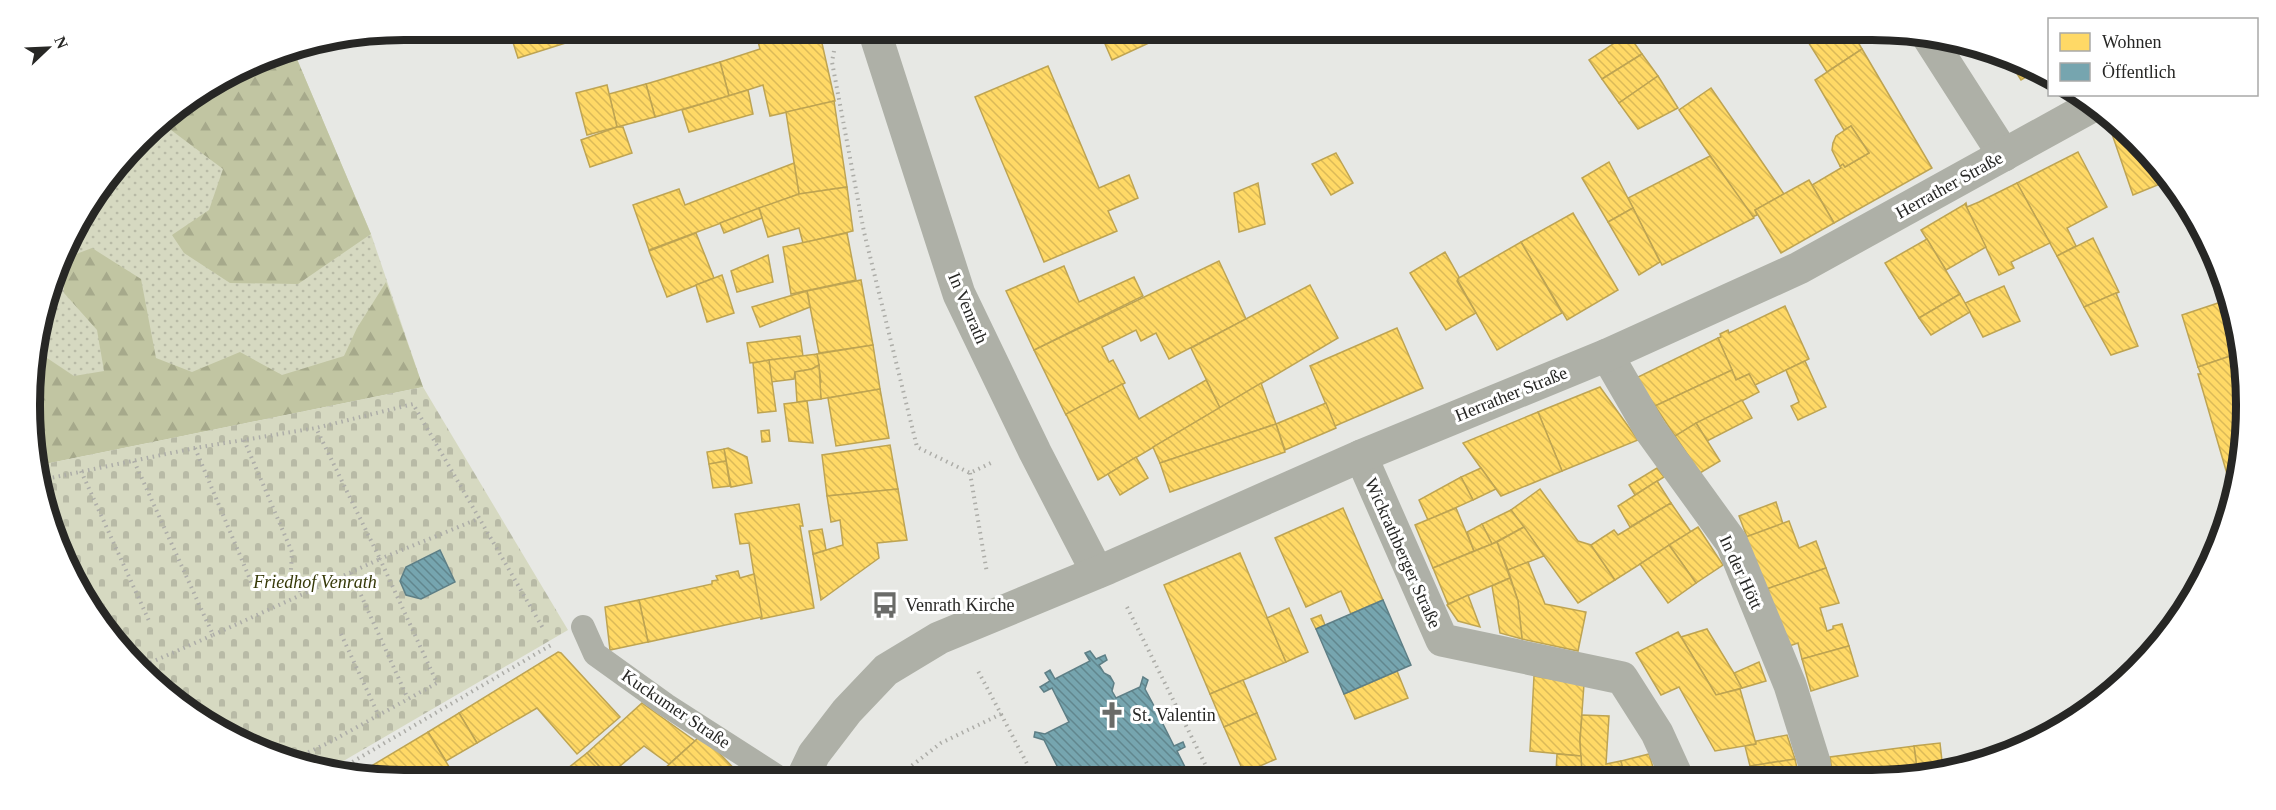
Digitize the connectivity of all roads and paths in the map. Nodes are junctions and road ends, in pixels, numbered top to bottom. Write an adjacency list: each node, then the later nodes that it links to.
1 (831, 40): 14 (path)
2 (877, 40): 9 (street, In Venrath)
3 (1935, 47): 5 (street)
4 (2085, 110): 5 (street, Herrather Straße)
5 (2004, 155): 6 (street, Herrather Straße)
6 (1607, 355): 11 (street, Herrather Straße); 40 (street, In der Hött)
7 (316, 428): 8 (path); 16 (path); 17 (path)
8 (244, 440): 10 (path); 21 (path)
9 (1031, 443): 14 (path); 18 (street, In Venrath)
10 (195, 448): 12 (path); 20 (path)
11 (1361, 456): 18 (street, Herrather Straße); 39 (street, Wickrathberger Straße)
12 (134, 460): 13 (path); 27 (path)
13 (81, 471): 15 (path); 23 (path)
14 (969, 473): 22 (path)
15 (49, 478)
16 (478, 519): 17 (path); 33 (path)
17 (380, 559): 19 (path); 29 (path)
18 (1103, 570): 22 (street, Herrather Straße); 38 (path)
19 (351, 573): 21 (path); 29 (path)
20 (252, 584)
21 (302, 595): 27 (path)
22 (994, 615): 25 (street, Herrather Straße)
23 (150, 623)
24 (583, 627): 34 (lane, Kuckumer Straße)
25 (963, 628): 31 (path); 35 (street, Herrather Straße)
26 (341, 634): 30 (path)
27 (213, 635): 28 (path)
28 (148, 664)
29 (408, 699): 30 (path)
30 (378, 714): 32 (path)
31 (1001, 714): 36 (path); 37 (path)
32 (303, 755)
33 (348, 764)
34 (767, 770)
35 (806, 770)
36 (908, 770)
37 (1030, 770)
38 (1208, 770)
39 (1674, 770)
40 (1815, 770)

